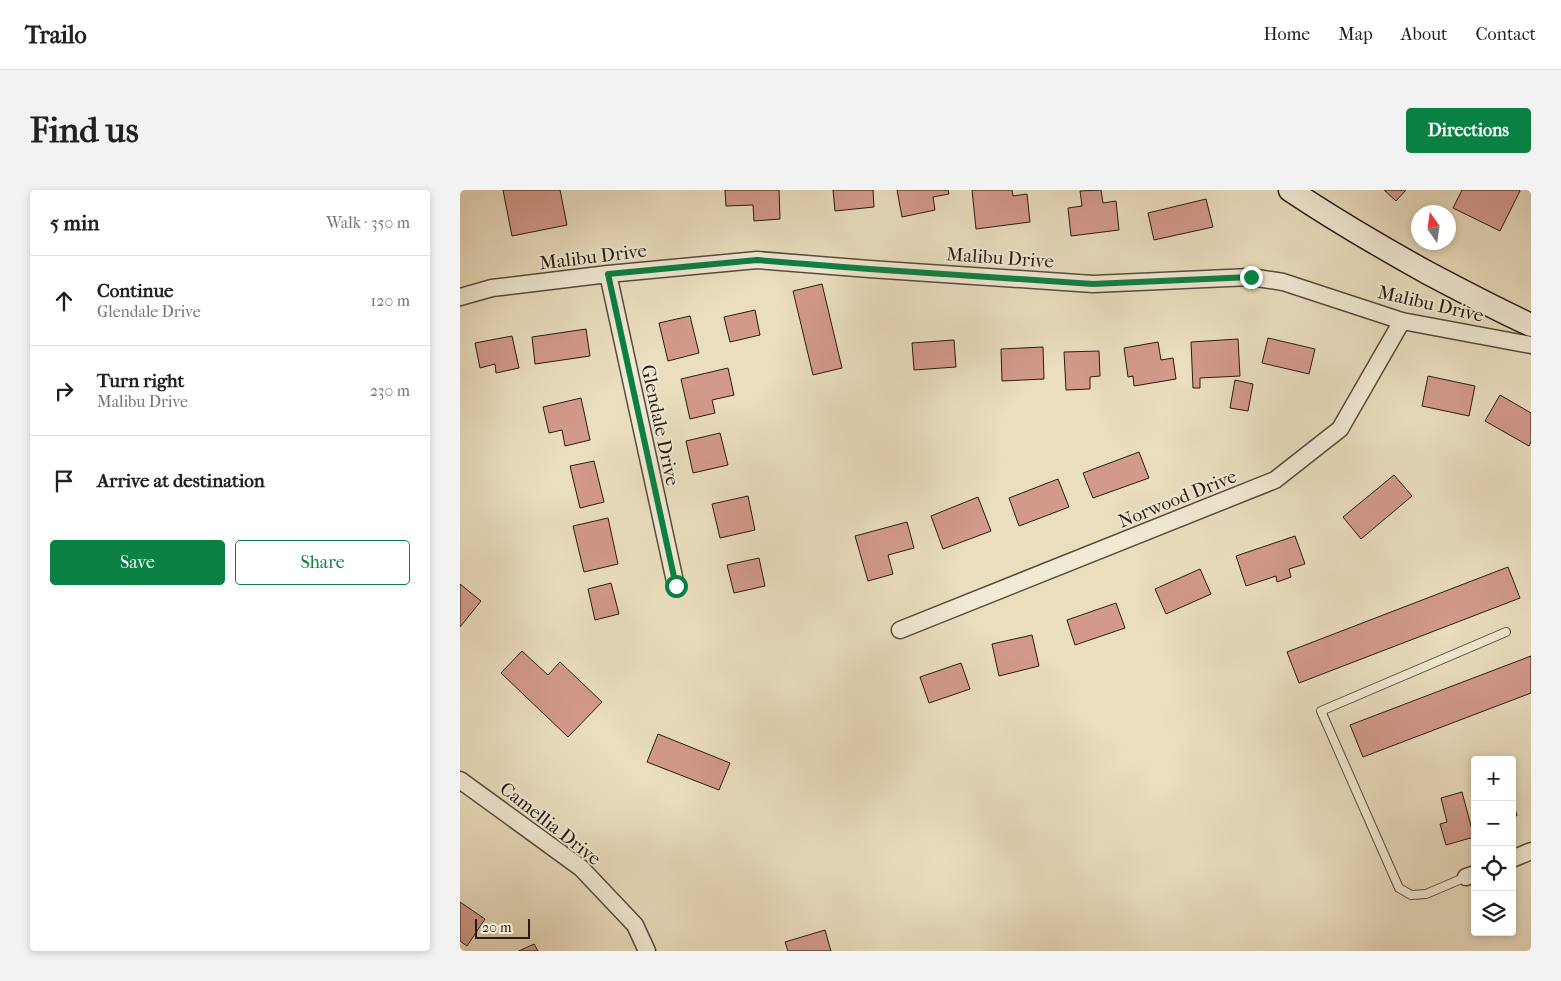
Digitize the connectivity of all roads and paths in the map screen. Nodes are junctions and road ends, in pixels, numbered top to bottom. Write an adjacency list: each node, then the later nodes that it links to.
1 (1290, 190): 5 (main road)
2 (608, 274): 3 (street, Malibu Drive); 4 (street, Malibu Drive); 7 (street, Glendale Drive)
3 (460, 297)
4 (1402, 321): 6 (street, Malibu Drive); 8 (street, Norwood Drive)
5 (1531, 325)
6 (1531, 346)
7 (676, 586)
8 (900, 630)
9 (1506, 632): 13 (lane)
10 (460, 780): 14 (street, Camellia Drive)
11 (1531, 851): 12 (street)
12 (1516, 857)
13 (1471, 876)
14 (647, 951)

